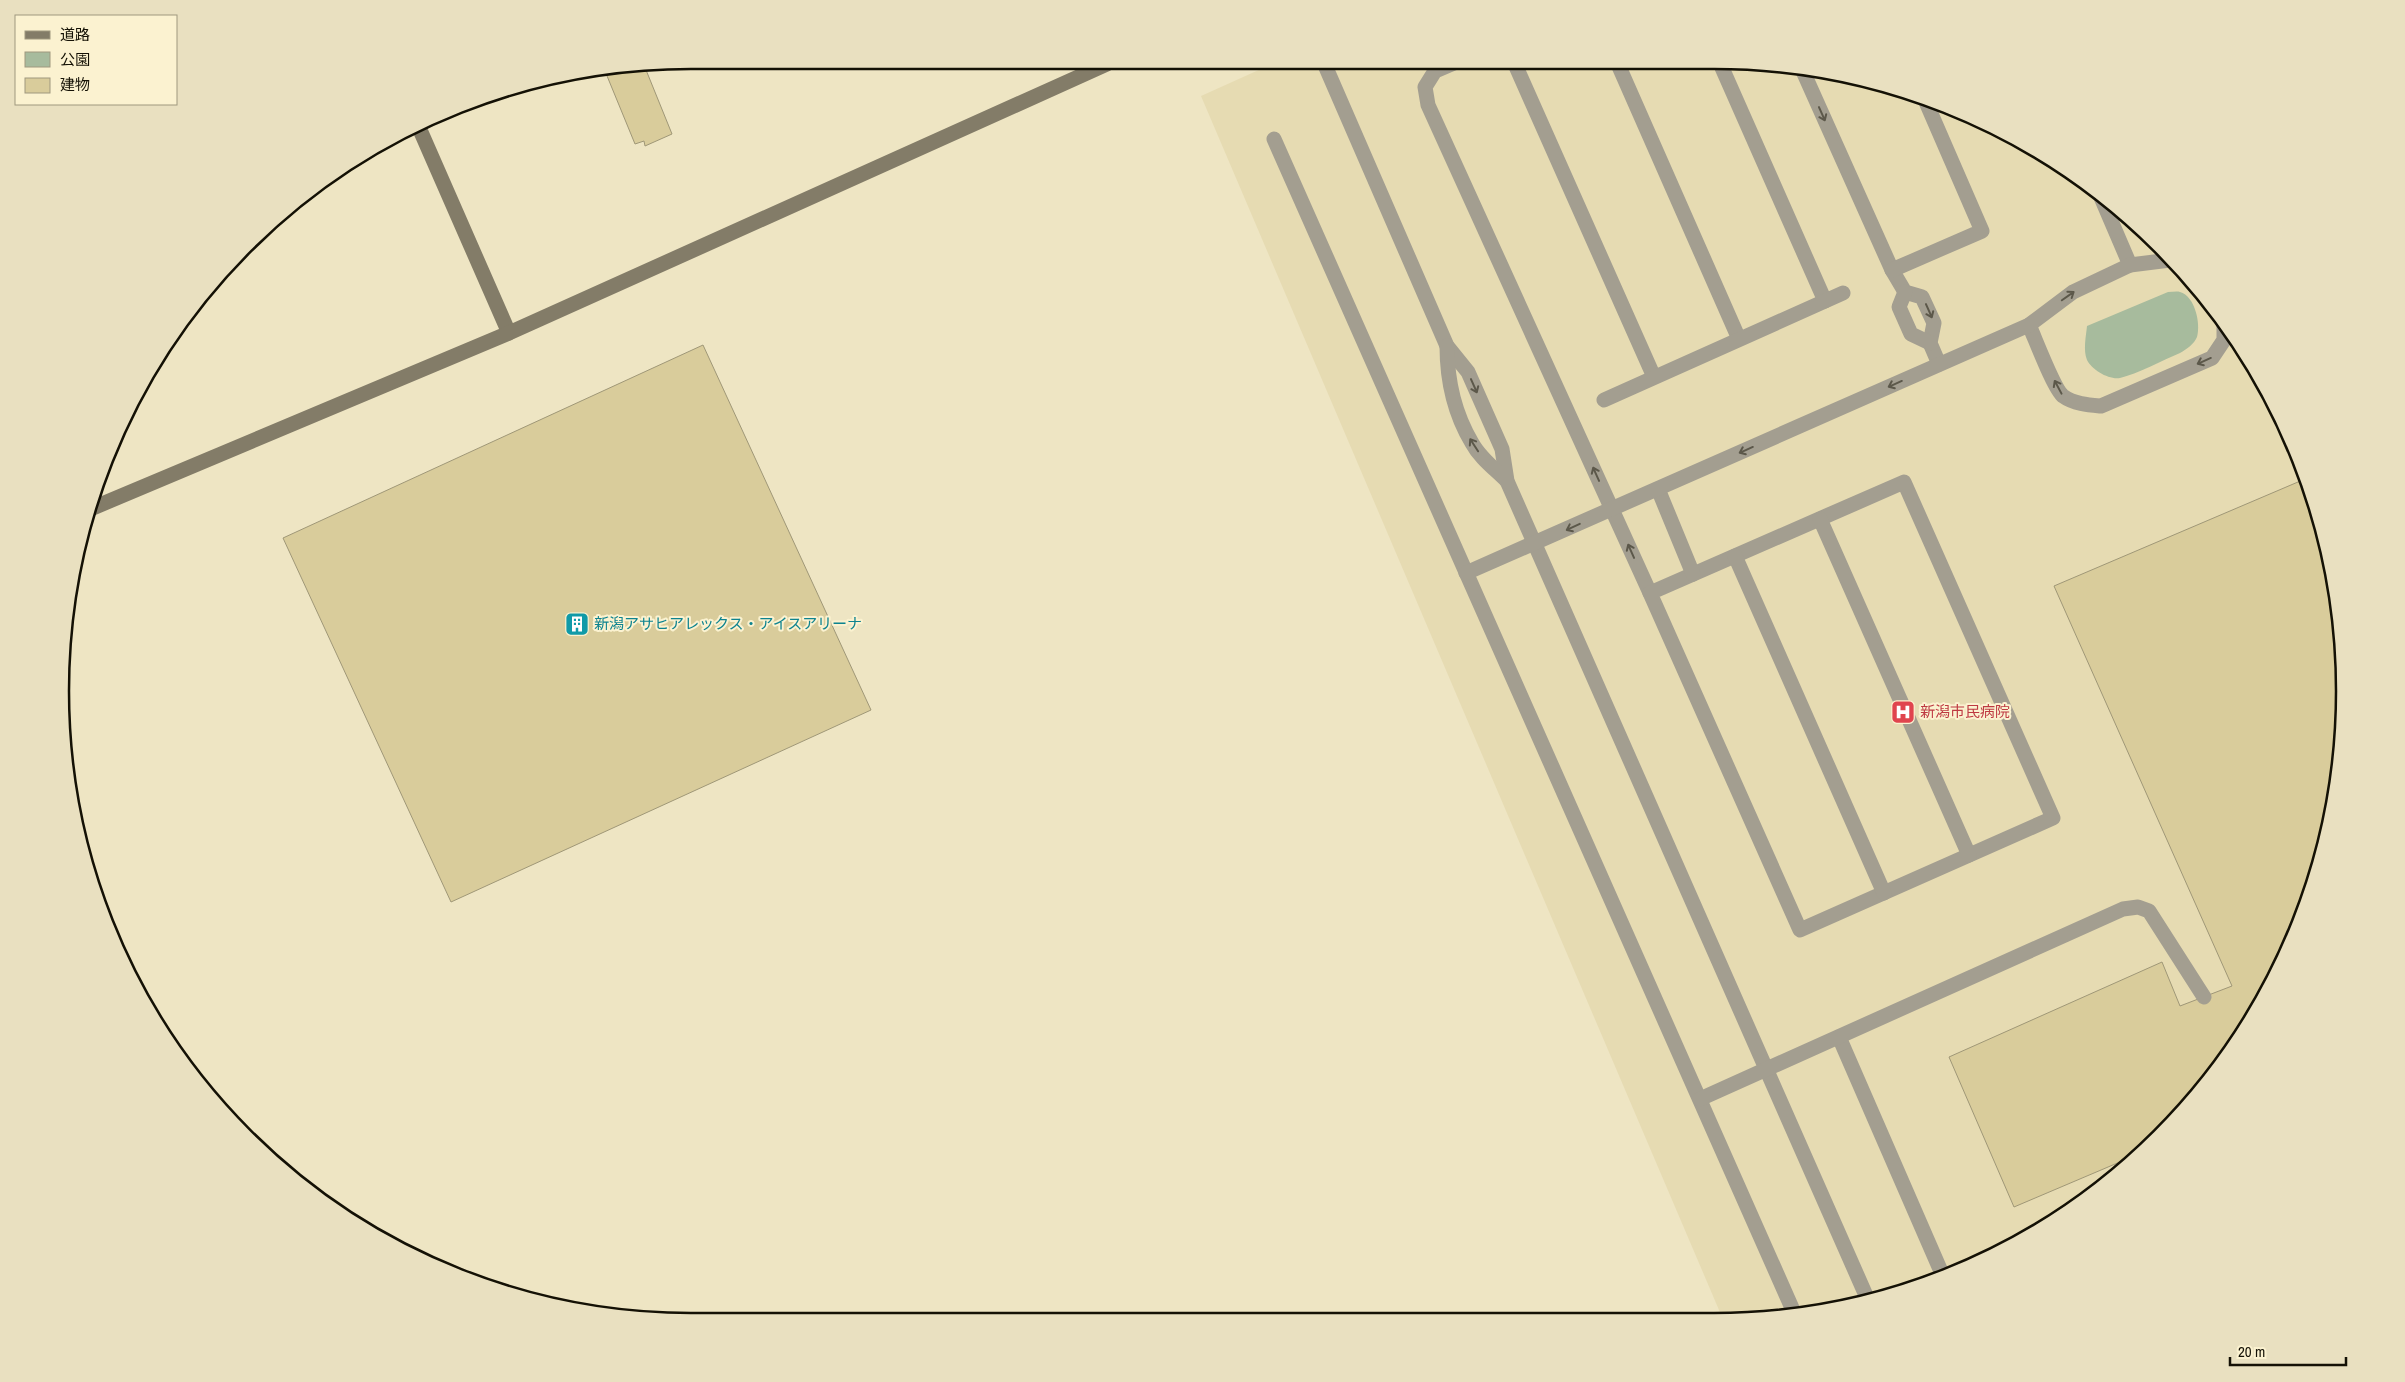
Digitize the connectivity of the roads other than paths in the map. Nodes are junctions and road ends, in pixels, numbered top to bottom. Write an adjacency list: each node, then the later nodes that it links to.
1 (1096, 69): 19 (street)
2 (1327, 69): 23 (lane)
3 (1440, 69): 30 (lane, one-way to 3)
4 (1517, 69): 25 (lane)
5 (1620, 69): 21 (lane)
6 (1722, 69): 17 (lane)
7 (1805, 76): 14 (lane, one-way to 14)
8 (1928, 107): 14 (lane)
9 (420, 131): 19 (street)
10 (1274, 139): 34 (lane)
11 (2105, 207): 13 (lane)
12 (2163, 261): 13 (lane)
13 (2130, 265): 18 (lane, one-way to 13)
14 (1892, 270): 15 (lane)
15 (1905, 292): 22 (lane); 22 (lane, one-way to 22)
16 (1843, 293): 17 (lane)
17 (1825, 301): 21 (lane)
18 (2029, 325): 20 (lane, one-way to 18); 24 (lane)
19 (509, 333): 29 (street)
20 (2224, 335)
21 (1739, 340): 25 (lane)
22 (1930, 343): 24 (lane)
23 (1447, 346): 27 (lane, one-way to 27); 27 (lane, one-way to 23)
24 (1939, 364): 28 (lane, one-way to 28)
25 (1654, 377): 26 (lane)
26 (1604, 400)
27 (1506, 481): 32 (lane)
28 (1658, 489): 30 (lane); 35 (lane)
29 (97, 506)
30 (1612, 509): 32 (lane, one-way to 32); 36 (lane, one-way to 30)
31 (1820, 519): 33 (lane); 37 (lane); 37 (lane)
32 (1535, 544): 34 (lane); 41 (lane)
33 (1734, 556): 35 (lane); 38 (lane)
34 (1466, 573): 42 (lane)
35 (1693, 574): 36 (lane)
36 (1650, 594): 38 (lane)
37 (1969, 855): 38 (lane)
38 (1884, 893)
39 (2204, 997): 40 (lane)
40 (1839, 1037): 41 (lane); 43 (lane)
41 (1767, 1068): 42 (lane); 44 (lane)
42 (1700, 1099): 45 (lane)
43 (1940, 1270)
44 (1865, 1294)
45 (1792, 1308)

